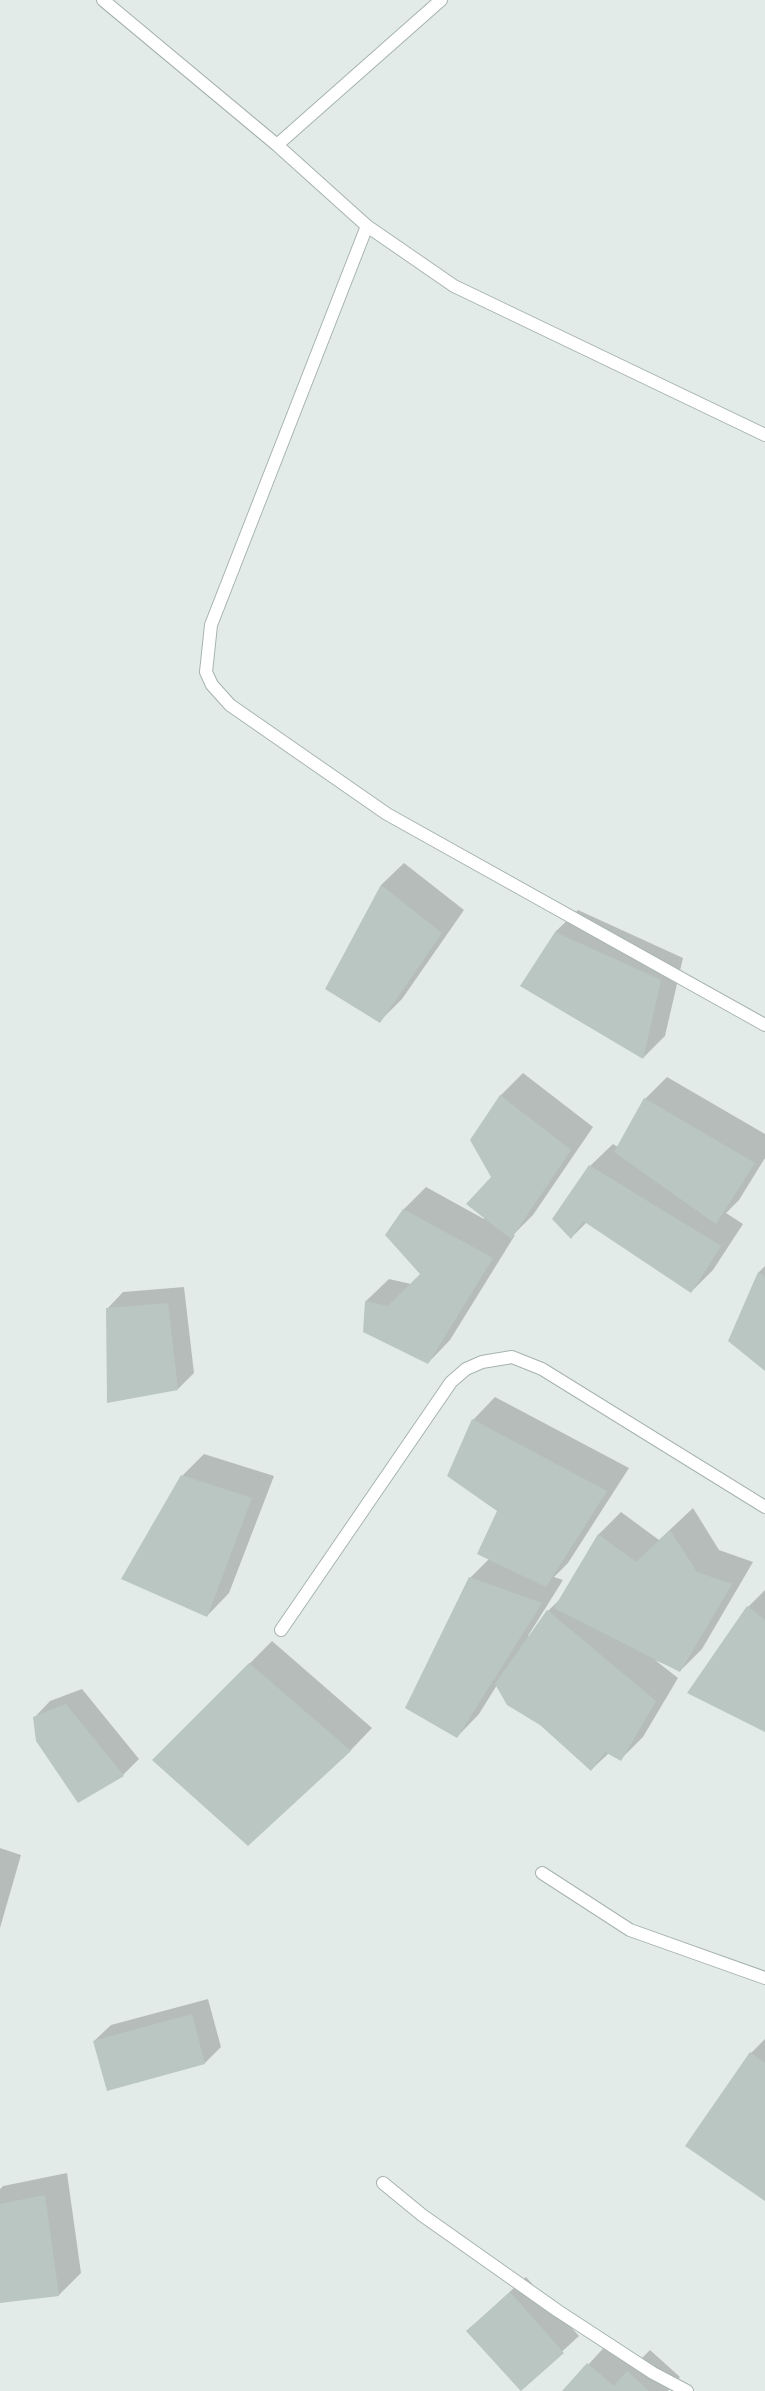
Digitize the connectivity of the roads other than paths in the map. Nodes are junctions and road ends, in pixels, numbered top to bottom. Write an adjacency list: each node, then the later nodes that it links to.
1 (103, 0): 3 (street)
2 (441, 0): 3 (street)
3 (277, 145): 4 (street)
4 (368, 226): 5 (street); 6 (street)
5 (765, 435)
6 (765, 1025)
7 (765, 1507): 8 (street)
8 (281, 1630)
9 (542, 1873): 10 (street)
10 (765, 1978)
11 (383, 2183): 12 (street)
12 (687, 2391)

